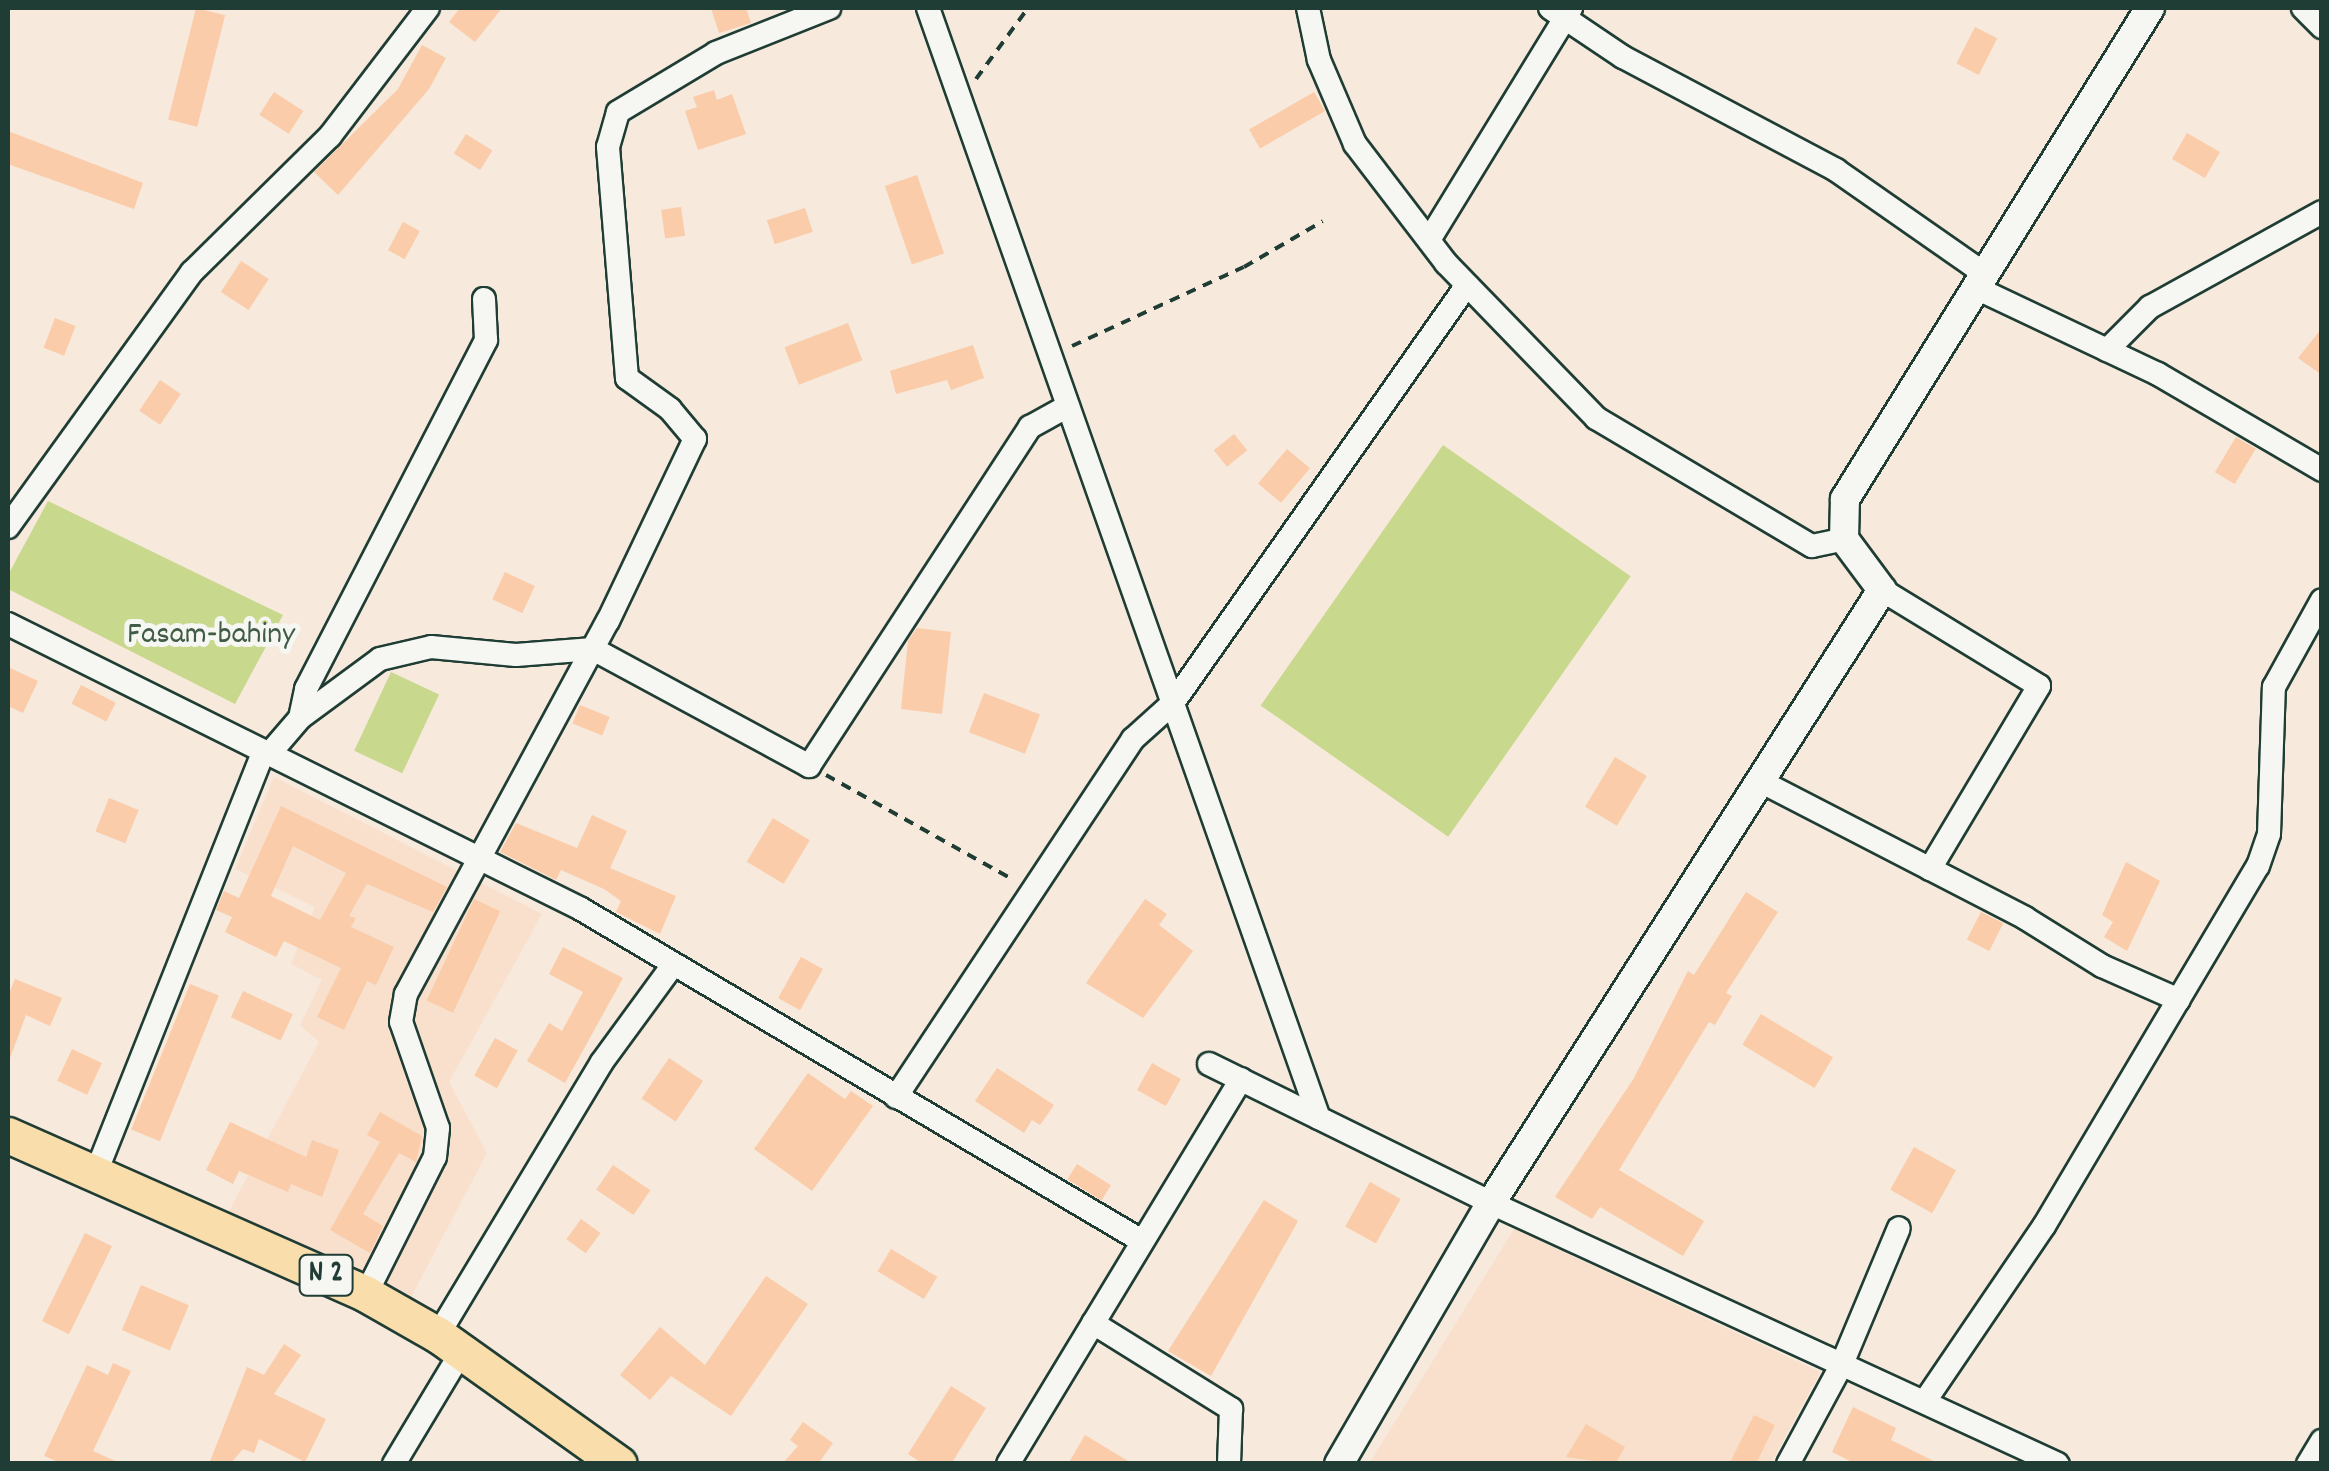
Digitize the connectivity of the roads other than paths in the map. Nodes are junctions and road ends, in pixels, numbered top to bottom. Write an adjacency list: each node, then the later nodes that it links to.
1 (428, 8): 17 (street)
2 (829, 8): 22 (street)
3 (928, 8): 15 (street)
4 (1308, 8): 10 (street)
5 (2303, 8): 8 (street)
6 (2142, 10): 11 (street)
7 (1562, 11): 10 (street); 11 (street)
8 (2322, 27)
9 (2322, 212): 14 (street)
10 (1429, 240): 12 (street)
11 (1981, 281): 14 (street); 18 (street)
12 (1468, 285): 18 (street); 23 (street)
13 (484, 299): 24 (street)
14 (2107, 350): 16 (street)
15 (1068, 406): 22 (street); 23 (street)
16 (2322, 470)
17 (8, 527)
18 (1844, 538): 19 (street)
19 (1882, 590): 26 (street); 28 (street)
20 (2322, 600): 30 (street)
21 (8, 624): 25 (street)
22 (593, 648): 24 (street); 27 (street)
23 (1173, 702): 33 (street); 34 (street)
24 (300, 718): 25 (street)
25 (266, 754): 27 (street); 36 (street)
26 (1758, 780): 28 (street); 37 (street)
27 (477, 857): 29 (street); 40 (street)
28 (1930, 870): 30 (street)
29 (673, 964): 33 (street); 42 (street)
30 (2179, 1000): 44 (street)
31 (1210, 1064): 32 (street)
32 (1240, 1079): 34 (street); 39 (street)
33 (896, 1098): 39 (street)
34 (1319, 1118): 37 (street)
35 (8, 1135): 36 (main road, N 2)
36 (95, 1175): 40 (main road, N 2)
37 (1491, 1203): 43 (street); 51 (street)
38 (1899, 1228): 43 (street)
39 (1142, 1241): 41 (street)
40 (366, 1294): 42 (main road, N 2)
41 (1093, 1323): 49 (street); 50 (street)
42 (450, 1343): 47 (street); 48 (main road, N 2)
43 (1842, 1364): 44 (street); 52 (street)
44 (1924, 1401): 46 (street)
45 (2322, 1441): 53 (street)
46 (2058, 1463)
47 (394, 1464)
48 (619, 1464)
49 (1008, 1464)
50 (1229, 1464)
51 (1339, 1464)
52 (1788, 1464)
53 (2308, 1464)

